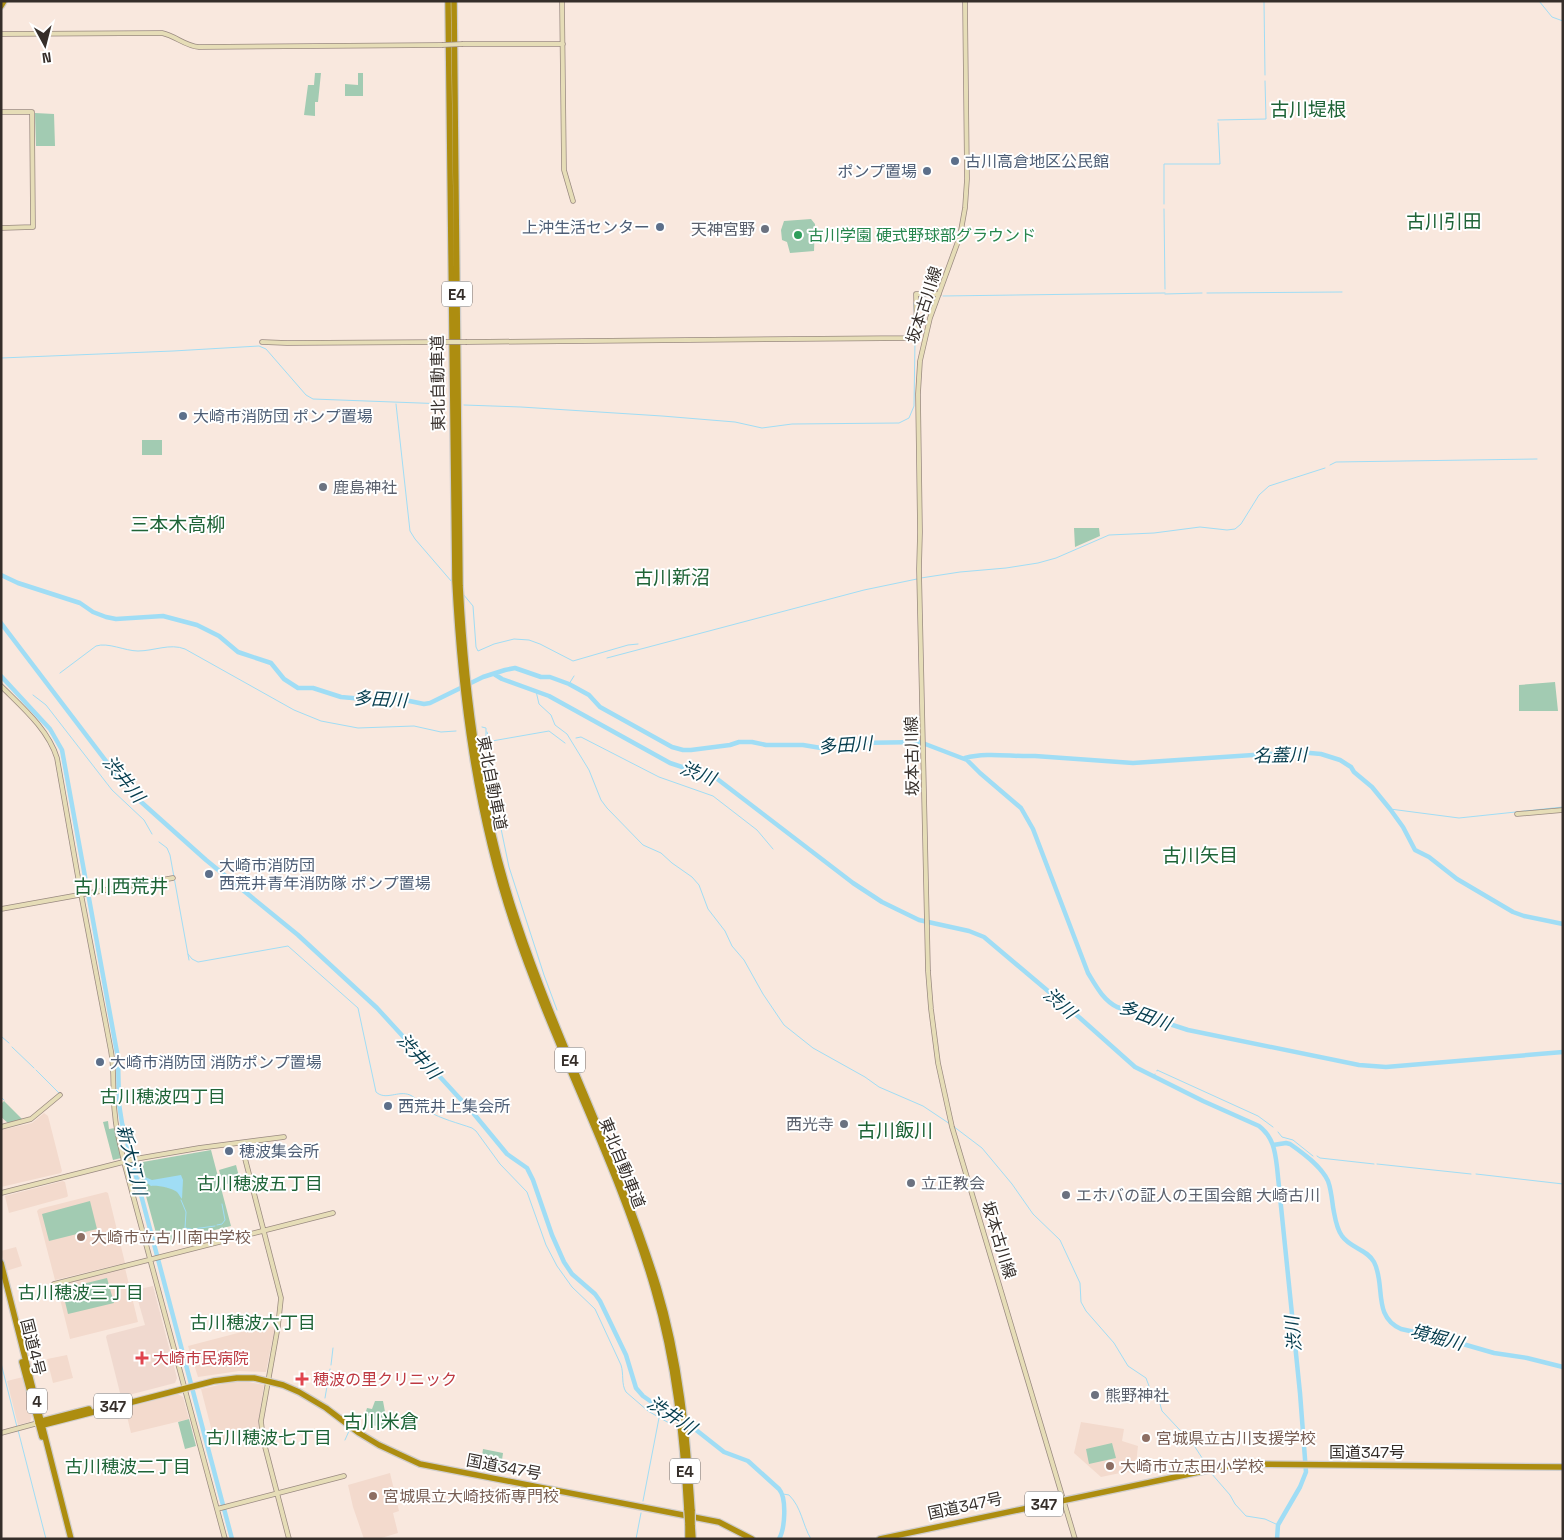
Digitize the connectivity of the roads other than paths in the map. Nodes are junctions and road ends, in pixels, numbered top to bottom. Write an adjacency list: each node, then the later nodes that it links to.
1 (4, 1): 6 (highway)
2 (448, 1): 14 (highway, 東北自動車道 / E4)
3 (454, 1): 14 (highway, 東北自動車道 / E4)
4 (562, 1): 8 (street)
5 (965, 1): 12 (street, 坂本古川線)
6 (1, 6)
7 (1, 34): 8 (street, bridge)
8 (563, 44): 10 (street)
9 (1, 112): 11 (street)
10 (573, 201)
11 (1, 228)
12 (939, 294): 13 (street, bridge); 40 (street, 坂本古川線)
13 (262, 342)
14 (464, 673): 42 (highway, 東北自動車道 / E4, bridge)
15 (1, 686): 19 (street)
16 (1563, 810): 17 (street)
17 (1517, 814)
18 (173, 878): 19 (street)
19 (82, 894): 20 (street); 25 (street)
20 (1, 909)
21 (60, 1095): 22 (street)
22 (1, 1127)
23 (284, 1138): 24 (street)
24 (241, 1143): 25 (street); 28 (street)
25 (124, 1162): 26 (street); 29 (street)
26 (1, 1193)
27 (333, 1213): 28 (street)
28 (264, 1230): 29 (street); 33 (street)
29 (150, 1259): 32 (street); 34 (street)
30 (1, 1263): 35 (highway, 国道4号 / 4)
31 (1, 1277): 35 (highway, 国道4号 / 4)
32 (54, 1284)
33 (268, 1379): 34 (highway, 国道347号 / 347); 39 (street); 43 (highway, 国道347号 / 347)
34 (186, 1386): 35 (highway, 国道347号 / 347); 41 (street)
35 (41, 1423): 36 (street); 44 (highway, 国道4号 / 4)
36 (1, 1433)
37 (1563, 1467): 40 (highway, 国道347号 / 347)
38 (344, 1476): 39 (street)
39 (277, 1493): 41 (street); 46 (street)
40 (1064, 1500): 49 (highway, 国道347号 / 347); 50 (street, 坂本古川線)
41 (219, 1508): 45 (street)
42 (690, 1524): 47 (highway, 東北自動車道 / E4); 48 (highway, 東北自動車道 / E4)
43 (748, 1538)
44 (69, 1539)
45 (225, 1539)
46 (289, 1539)
47 (688, 1539)
48 (692, 1539)
49 (880, 1539)
50 (1075, 1539)

